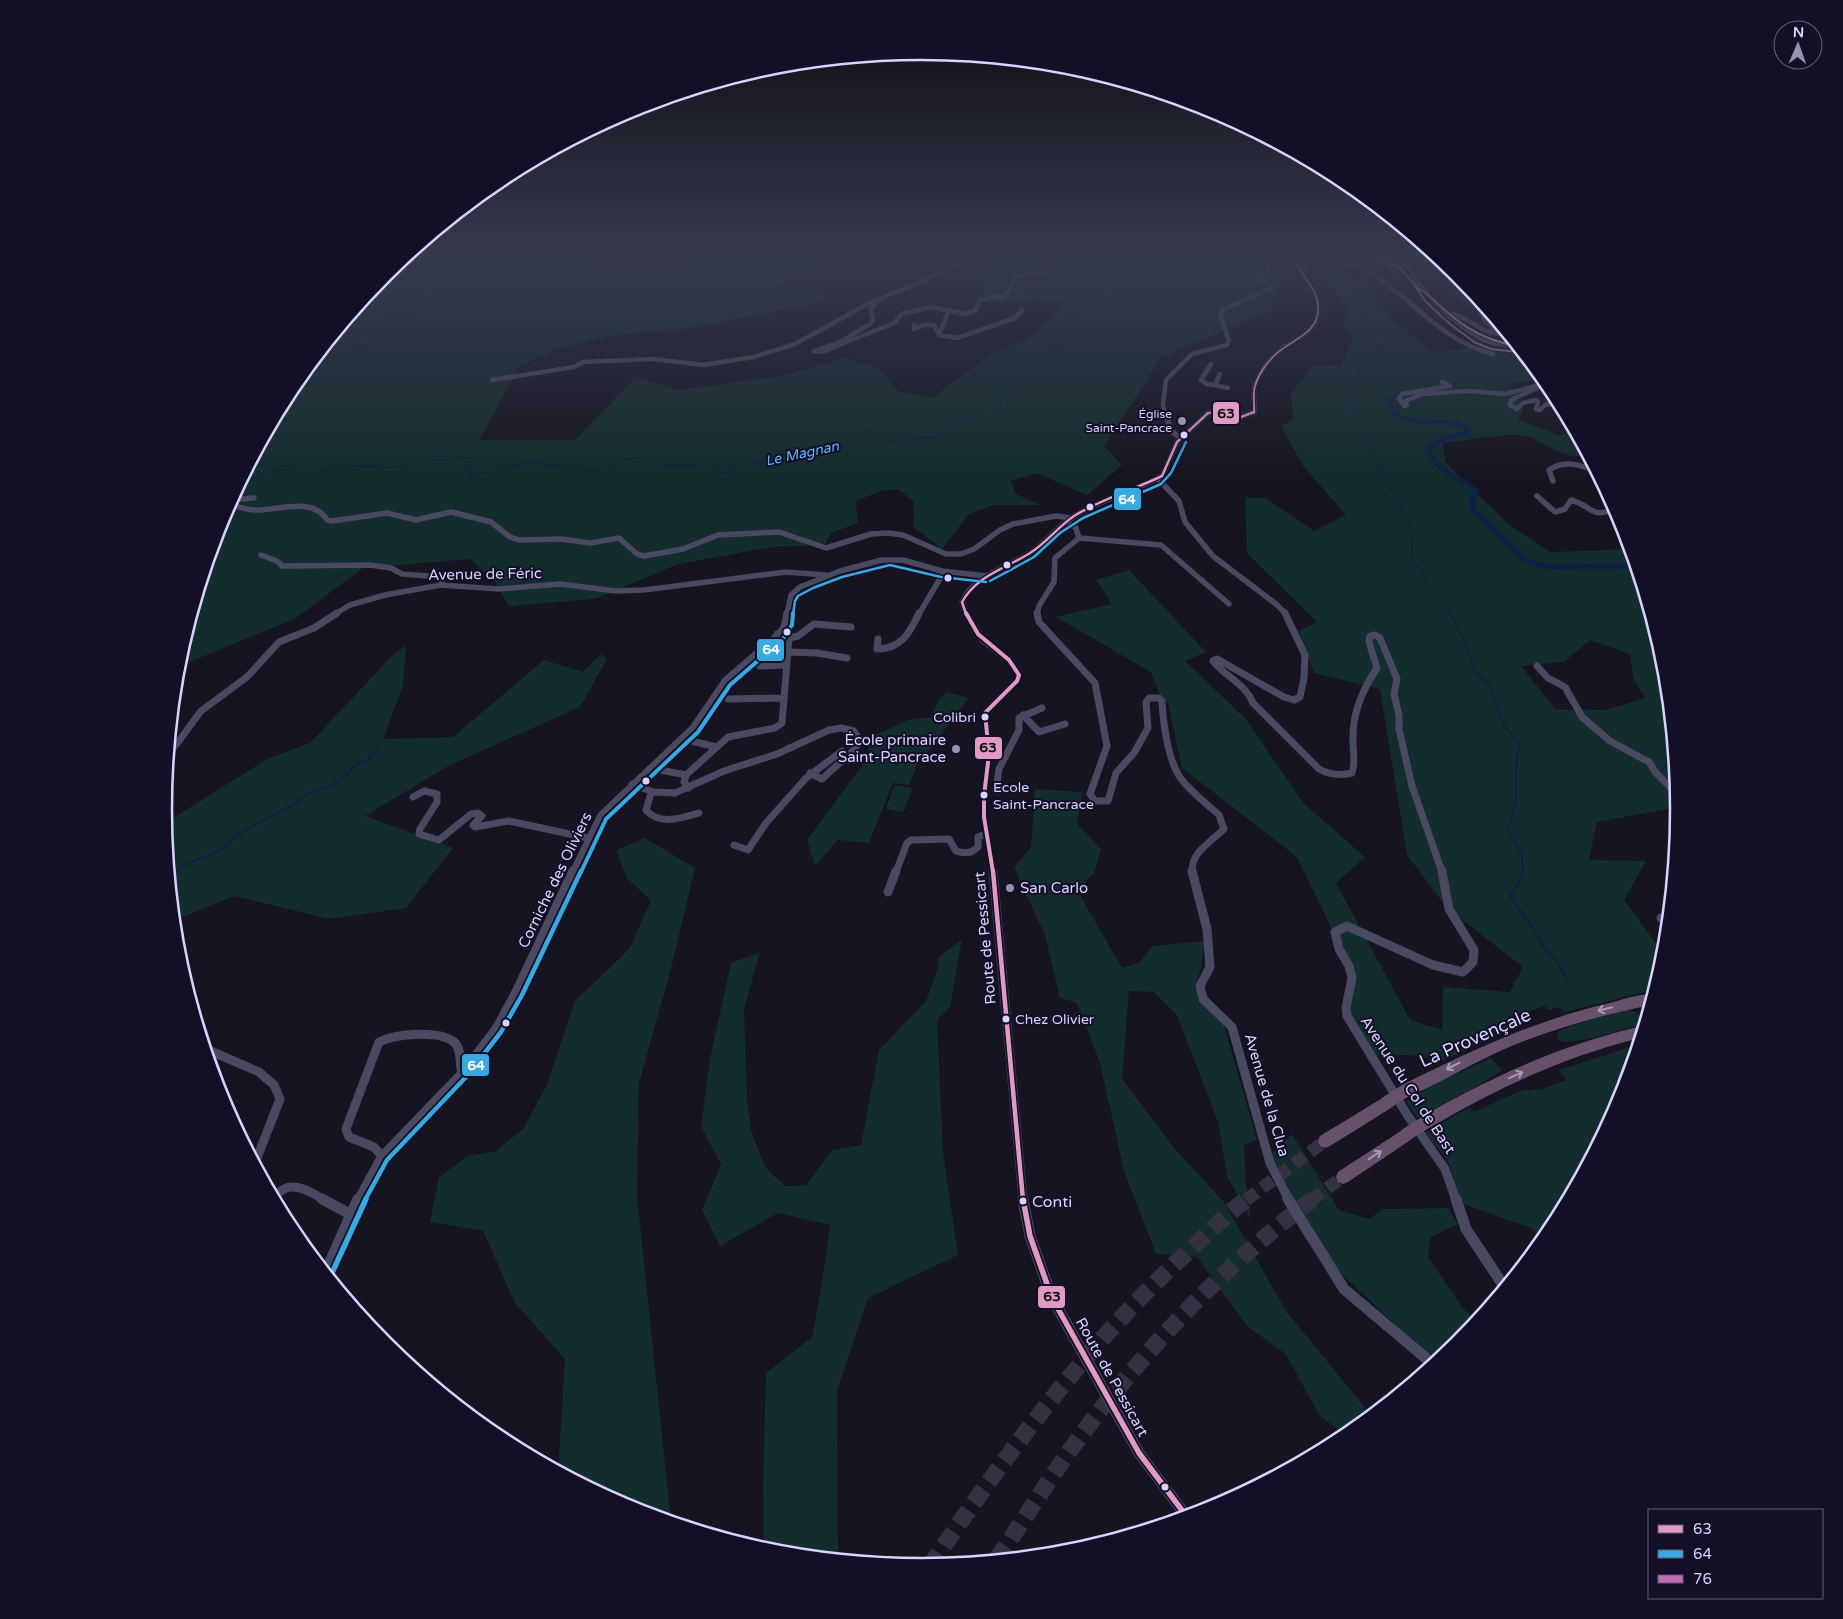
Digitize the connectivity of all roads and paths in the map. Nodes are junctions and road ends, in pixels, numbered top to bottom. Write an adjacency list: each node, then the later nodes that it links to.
1 (823, 330): 18 (street)
2 (860, 330): 3 (street)
3 (881, 330)
4 (936, 330): 13 (street)
5 (941, 330): 13 (street)
6 (982, 330): 13 (street)
7 (1225, 330): 23 (street)
8 (1311, 330): 23 (street)
9 (1441, 330): 15 (street)
10 (1467, 330): 14 (street)
11 (1482, 330): 12 (street)
12 (1501, 334)
13 (939, 335)
14 (1509, 345)
15 (1493, 354)
16 (1211, 364): 20 (street)
17 (1220, 374): 20 (street)
18 (492, 380)
19 (1442, 382): 22 (street)
20 (1215, 385): 21 (street)
21 (1228, 388)
22 (1552, 404)
23 (1181, 438): 25 (street)
24 (1589, 469): 26 (street)
25 (1158, 479): 32 (street, Route de Pessicart); 83 (street, Avenue du Col de Bast)
26 (1553, 480)
27 (1537, 496): 31 (street)
28 (254, 498): 29 (street)
29 (240, 499)
30 (237, 506): 32 (street)
31 (1609, 512)
32 (1068, 519): 33 (street); 37 (street, Route de Pessicart)
33 (1079, 538): 39 (street); 84 (street, Avenue de la Clua)
34 (261, 555): 38 (street)
35 (944, 572): 36 (street, Corniche des Oliviers); 37 (street, Corniche des Oliviers); 43 (street)
36 (828, 576): 38 (street, Avenue de Féric); 41 (street, Corniche des Oliviers)
37 (987, 576): 68 (street, Route de Pessicart)
38 (441, 585): 55 (street, Avenue de Féric)
39 (1229, 604)
40 (851, 627): 42 (street)
41 (777, 634): 42 (street); 61 (street, Corniche des Oliviers)
42 (790, 638): 44 (street)
43 (878, 639)
44 (788, 652): 45 (street); 46 (street)
45 (847, 658)
46 (786, 665): 47 (street); 49 (street)
47 (760, 666)
48 (1537, 666): 62 (street)
49 (784, 698): 50 (street); 56 (street)
50 (728, 699)
51 (1042, 708): 52 (street)
52 (1023, 715): 53 (street); 64 (street)
53 (1065, 724)
54 (691, 740): 56 (street)
55 (175, 746)
56 (717, 747): 60 (street)
57 (842, 751): 59 (street)
58 (660, 770): 60 (street)
59 (810, 773): 63 (street); 70 (street)
60 (686, 775): 63 (street)
61 (632, 784): 65 (street); 69 (street, Corniche des Oliviers)
62 (1670, 787)
63 (688, 788): 65 (street)
64 (996, 791)
65 (651, 793): 67 (street)
66 (413, 797): 69 (street)
67 (699, 813)
68 (986, 834): 71 (street); 85 (street, Route de Pessicart)
69 (588, 838): 75 (street, Corniche des Oliviers)
70 (734, 845)
71 (888, 892)
72 (1646, 1001): 76 (highway, La Provençale, one-way to 76, bridge)
73 (1636, 1034): 79 (highway, one-way to 73, bridge)
74 (213, 1053): 78 (street)
75 (462, 1073): 77 (street, Corniche des Oliviers); 77 (street)
76 (1325, 1141)
77 (382, 1156): 81 (street, Corniche des Oliviers)
78 (257, 1157)
79 (1343, 1177)
80 (278, 1194): 81 (street)
81 (350, 1214): 82 (street, Corniche des Oliviers)
82 (328, 1268)
83 (1502, 1283)
84 (1429, 1361)
85 (1183, 1511)

